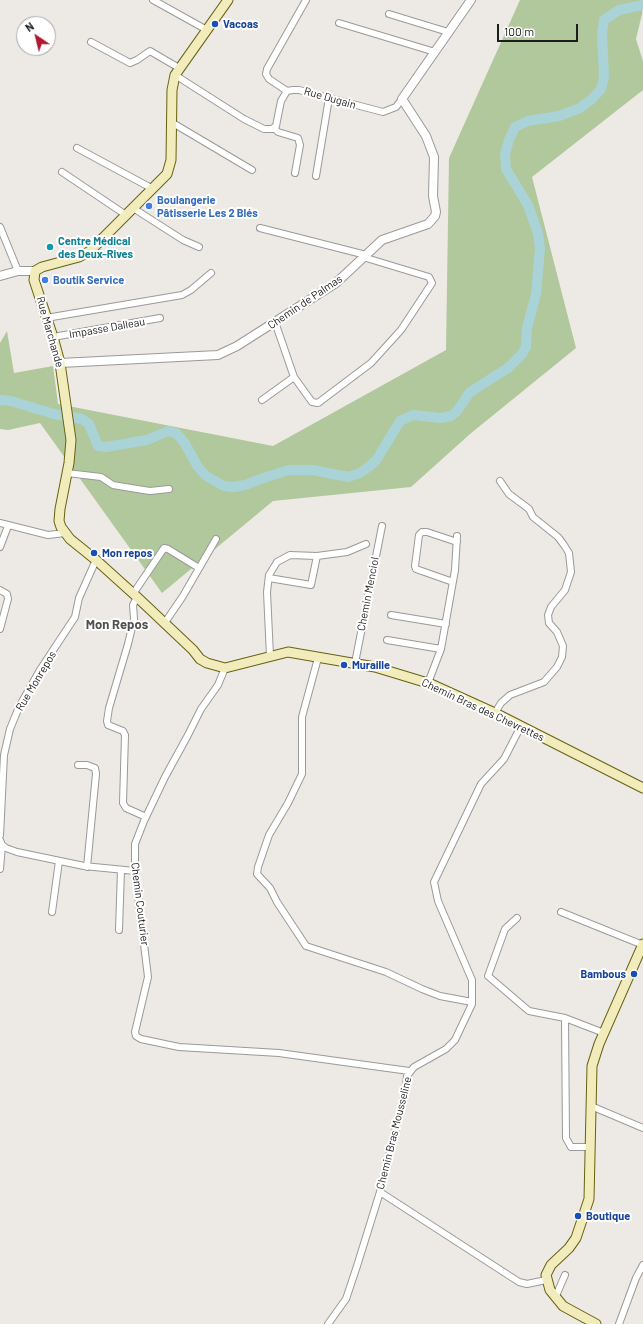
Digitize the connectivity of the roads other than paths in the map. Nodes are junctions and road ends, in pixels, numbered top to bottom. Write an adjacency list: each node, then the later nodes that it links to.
1 (153, 0): 7 (street)
2 (228, 0): 7 (main road)
3 (306, 0): 12 (street)
4 (471, 0): 8 (street)
5 (389, 14): 8 (street)
6 (339, 23): 10 (street)
7 (206, 30): 11 (main road)
8 (448, 32): 10 (street)
9 (91, 42): 11 (street)
10 (435, 52): 14 (street)
11 (177, 71): 15 (main road); 16 (street)
12 (287, 91): 13 (street, Rue Dugain); 16 (street)
13 (329, 98): 14 (street, Rue Dugain); 21 (street)
14 (402, 100): 28 (street, Chemin de Palmas)
15 (171, 122): 18 (street); 22 (main road)
16 (274, 128): 20 (street)
17 (77, 148): 22 (street)
18 (252, 170)
19 (62, 172): 24 (street)
20 (295, 173)
21 (316, 176)
22 (153, 189): 23 (main road)
23 (133, 208): 24 (main road); 27 (street)
24 (126, 215): 30 (main road)
25 (0, 227): 29 (street)
26 (260, 228): 28 (street)
27 (199, 247)
28 (364, 256): 35 (street, Chemin de Palmas); 38 (street)
29 (18, 271): 30 (street); 32 (street)
30 (35, 271): 33 (main road, Rue Marchande)
31 (211, 273): 33 (street)
32 (0, 276)
33 (46, 318): 36 (main road, Rue Marchande)
34 (160, 318): 36 (street, Impasse Dalleau)
35 (275, 322): 37 (street, Chemin de Palmas); 38 (street)
36 (53, 337): 37 (main road, Rue Marchande)
37 (60, 363): 40 (main road, Rue Marchande)
38 (294, 377): 39 (street)
39 (262, 400)
40 (67, 473): 42 (street); 46 (main road)
41 (500, 481): 68 (street)
42 (169, 489)
43 (0, 523): 44 (street)
44 (8, 526): 46 (street); 49 (street)
45 (382, 526): 65 (street, Chemin Menciol)
46 (65, 533): 51 (main road)
47 (216, 539): 52 (street)
48 (366, 544): 50 (street, Chemin Menciol)
49 (0, 547)
50 (317, 556): 53 (street, Chemin Menciol); 53 (street)
51 (96, 560): 56 (main road); 73 (street, Rue Monrepos)
52 (199, 568): 56 (street); 58 (street)
53 (269, 578): 63 (street)
54 (453, 582): 54 (street); 59 (street)
55 (0, 590): 60 (street)
56 (135, 596): 58 (main road); 72 (street)
57 (392, 615): 59 (street)
58 (164, 624): 66 (main road)
59 (446, 624): 62 (street)
60 (0, 629)
61 (387, 640): 62 (street)
62 (441, 649): 67 (street)
63 (270, 656): 64 (main road, Chemin Bras des Chevrettes); 66 (main road, Chemin Bras des Chevrettes)
64 (318, 658): 65 (main road, Chemin Bras des Chevrettes); 86 (street)
65 (355, 663): 67 (main road, Chemin Bras des Chevrettes)
66 (225, 668): 72 (street, Chemin Couturier)
67 (428, 683): 68 (main road, Chemin Bras des Chevrettes)
68 (495, 713): 69 (main road, Chemin Bras des Chevrettes)
69 (520, 726): 71 (main road, Chemin Bras des Chevrettes); 86 (street, Chemin Bras Mousseline)
70 (78, 765): 76 (street)
71 (643, 788)
72 (146, 817): 79 (street, Chemin Couturier)
73 (0, 835)
74 (1, 842): 75 (street); 77 (street)
75 (59, 861): 76 (street); 80 (street)
76 (87, 867): 78 (street)
77 (0, 869)
78 (121, 870): 79 (street); 83 (street)
79 (135, 871): 89 (street, Chemin Couturier)
80 (52, 912)
81 (561, 912): 84 (street)
82 (517, 918): 87 (street)
83 (119, 930)
84 (643, 945): 85 (main road)
85 (640, 958): 88 (main road)
86 (472, 1002): 89 (street, Chemin Bras Mousseline)
87 (565, 1018): 88 (street); 92 (street)
88 (604, 1033): 90 (main road)
89 (409, 1071): 93 (street, Chemin Bras Mousseline)
90 (591, 1106): 91 (street); 92 (main road)
91 (643, 1128)
92 (591, 1147): 97 (main road)
93 (380, 1192): 97 (street); 99 (street, Chemin Bras Mousseline)
94 (643, 1265): 95 (street)
95 (641, 1272): 101 (street)
96 (565, 1275): 98 (street)
97 (546, 1280): 98 (main road)
98 (555, 1298): 100 (main road)
99 (328, 1324)
100 (596, 1324)
101 (619, 1324)

